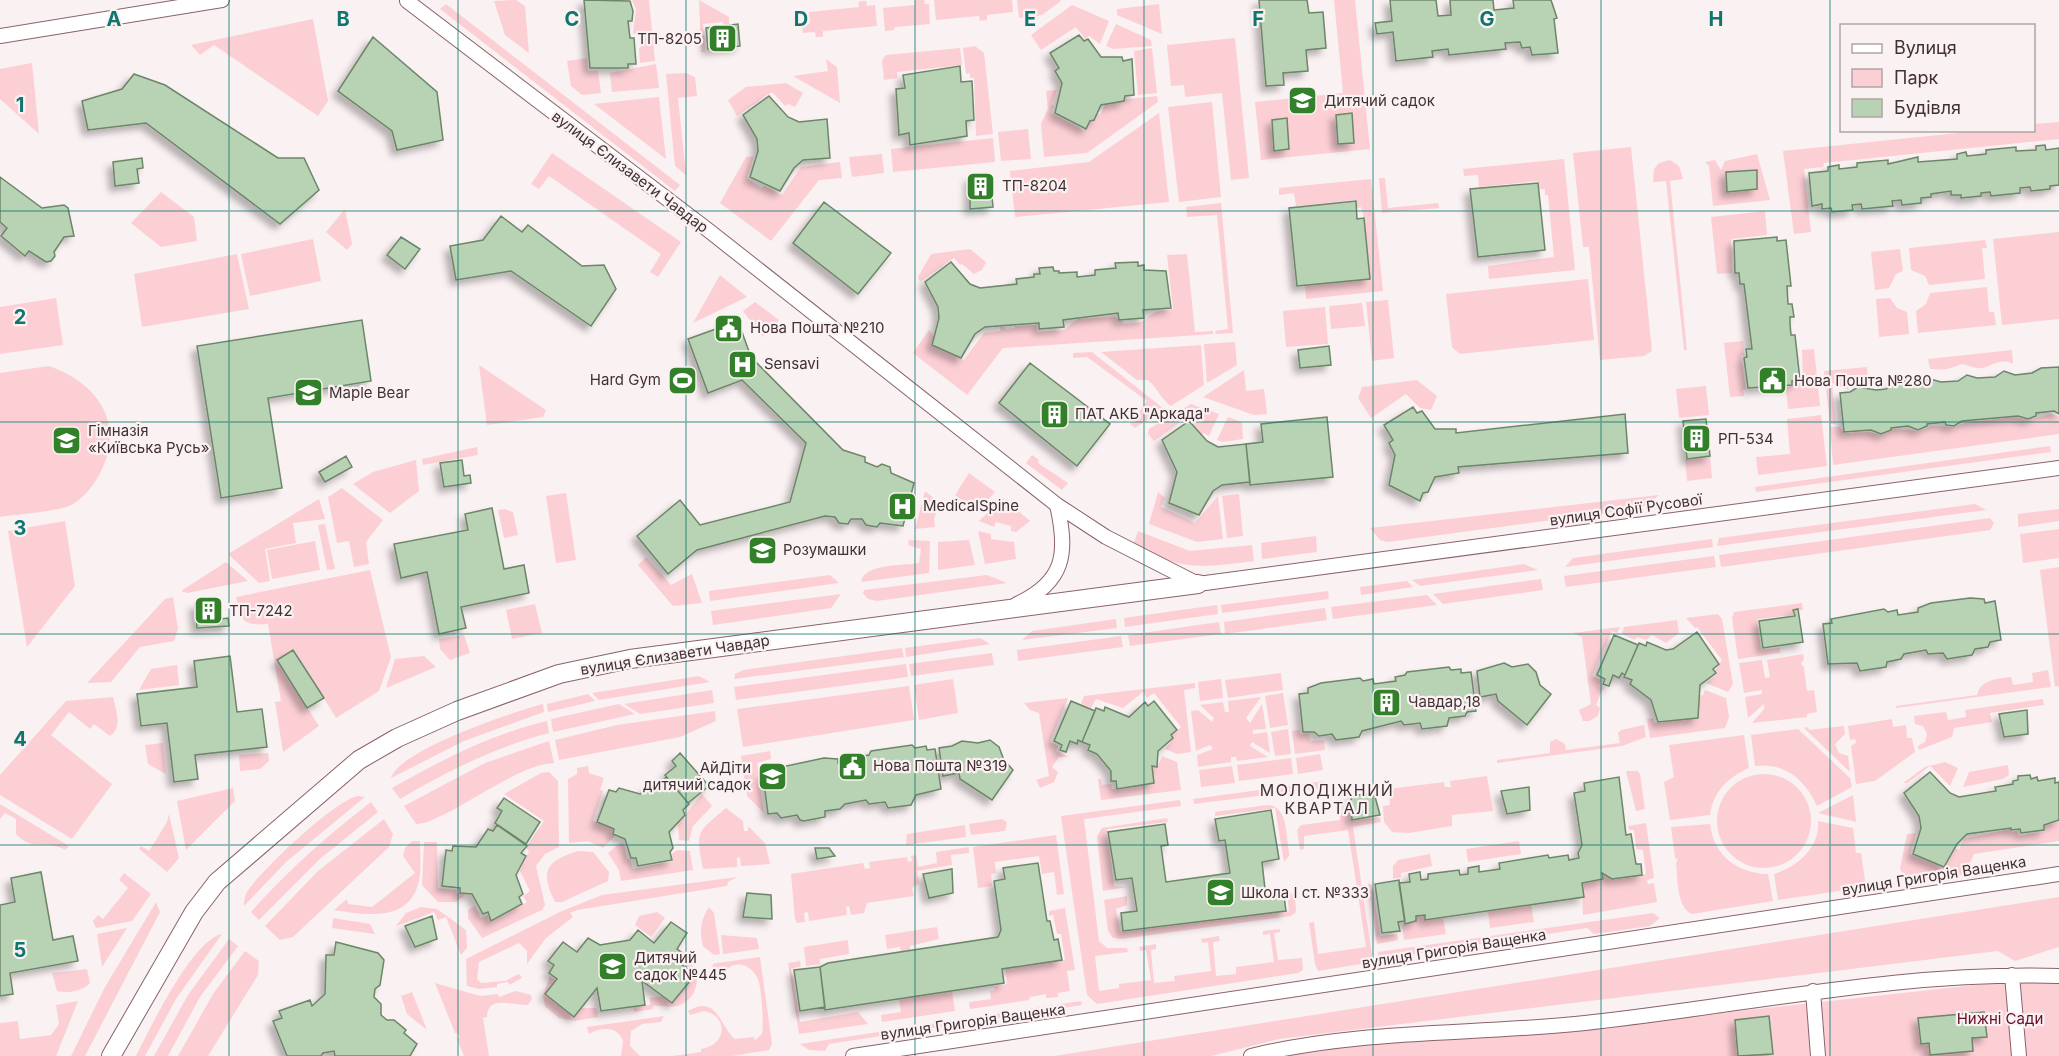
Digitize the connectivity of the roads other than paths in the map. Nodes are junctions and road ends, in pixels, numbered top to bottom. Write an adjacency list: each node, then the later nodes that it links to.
1 (222, 0): 4 (street)
2 (393, 0): 3 (street)
3 (408, 0): 6 (street, вулиця Єлизавети Чавдар)
4 (0, 36)
5 (2059, 468): 7 (street, вулиця Софії Русової)
6 (1057, 505): 7 (street); 8 (street, вулиця Єлизавети Чавдар)
7 (1198, 584): 8 (street, вулиця Єлизавети Чавдар)
8 (1004, 610): 14 (street, вулиця Єлизавети Чавдар)
9 (2059, 874): 15 (street, вулиця Григорія Ващенка)
10 (2012, 975): 11 (street); 12 (street); 18 (street)
11 (2059, 976)
12 (1813, 991): 13 (street); 17 (street)
13 (1280, 1053): 16 (street)
14 (111, 1056)
15 (854, 1056)
16 (1251, 1056)
17 (1818, 1056)
18 (2019, 1056)

